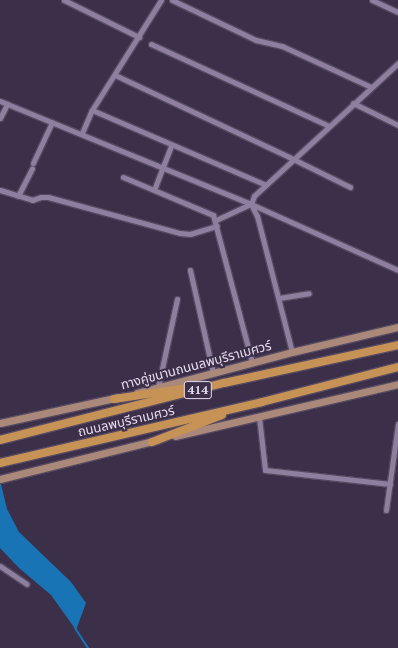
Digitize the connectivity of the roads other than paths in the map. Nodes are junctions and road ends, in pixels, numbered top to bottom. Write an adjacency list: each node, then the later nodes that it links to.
1 (64, 0): 6 (street)
2 (161, 0): 6 (street)
3 (172, 0): 10 (street)
4 (372, 0): 5 (street)
5 (398, 12)
6 (139, 37): 9 (street)
7 (151, 44): 18 (street)
8 (398, 63): 10 (street)
9 (115, 75): 14 (street); 21 (street)
10 (371, 87): 12 (street)
11 (0, 101): 13 (street)
12 (353, 103): 17 (street); 18 (street)
13 (7, 104): 15 (street); 16 (street)
14 (92, 110): 19 (street); 20 (street)
15 (0, 118)
16 (52, 122): 19 (street); 28 (street)
17 (398, 125)
18 (329, 126): 21 (street)
19 (82, 133): 22 (street)
20 (171, 146): 22 (street); 24 (street)
21 (294, 159): 24 (street); 25 (street)
22 (163, 167): 27 (street); 29 (street)
23 (123, 176): 27 (street)
24 (266, 185): 29 (street)
25 (350, 187)
26 (0, 190): 28 (street)
27 (154, 190): 30 (street)
28 (18, 196): 30 (street)
29 (251, 204): 30 (street); 32 (street); 34 (street)
30 (217, 223): 39 (street)
31 (190, 270): 41 (street)
32 (398, 270)
33 (309, 293): 34 (street)
34 (279, 298): 38 (street)
35 (178, 299): 44 (street)
36 (398, 327): 38 (main road, ทางคู่ขนานถนนลพบุรีราเมศวร์ / 414)
37 (398, 345): 42 (main road, ถนนลพบุรีราเมศวร์ / 414)
38 (292, 352): 39 (main road, ทางคู่ขนานถนนลพบุรีราเมศวร์ / 414)
39 (252, 363): 41 (main road, ทางคู่ขนานถนนลพบุรีราเมศวร์ / 414)
40 (398, 367): 46 (main road, ถนนลพบุรีราเมศวร์ / 414)
41 (213, 373): 44 (main road, ทางคู่ขนานถนนลพบุรีราเมศวร์ / 414)
42 (224, 383): 45 (main road); 50 (main road, ถนนลพบุรีราเมศวร์ / 414)
43 (398, 384): 47 (main road)
44 (158, 387): 45 (main road, ทางคู่ขนานถนนลพบุรีราเมศวร์ / 414)
45 (114, 398): 48 (main road, ทางคู่ขนานถนนลพบุรีราเมศวร์ / 414)
46 (262, 402): 51 (main road); 52 (main road, ถนนลพบุรีราเมศวร์ / 414)
47 (259, 417): 51 (main road); 54 (street)
48 (0, 423)
49 (398, 424): 54 (street)
50 (0, 440)
51 (152, 442): 53 (main road)
52 (0, 463)
53 (2, 478)
54 (390, 484): 55 (street)
55 (386, 510)
56 (0, 566): 57 (street)
57 (27, 584)

